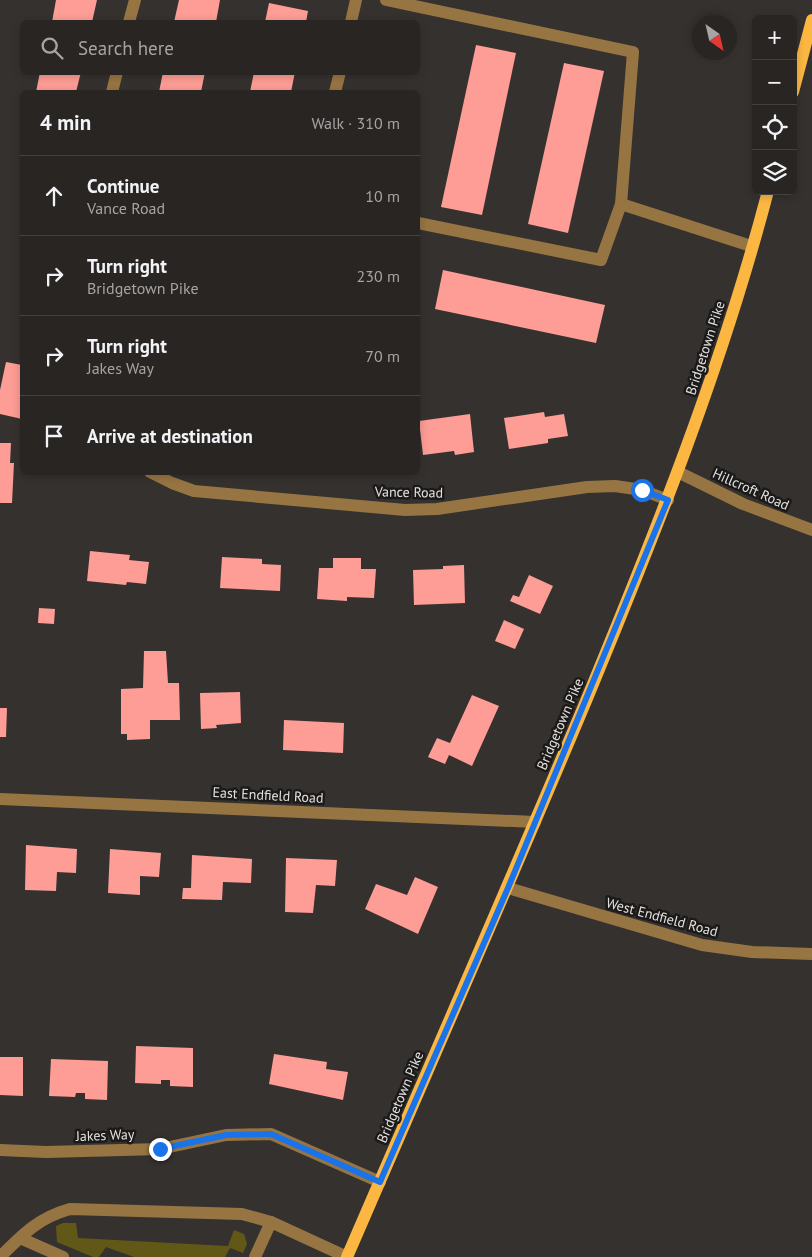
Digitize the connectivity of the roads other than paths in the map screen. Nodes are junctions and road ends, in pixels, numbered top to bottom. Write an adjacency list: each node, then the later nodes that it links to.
1 (135, 0): 4 (street)
2 (356, 0): 5 (street)
3 (386, 0): 13 (street)
4 (130, 20)
5 (351, 20)
6 (812, 20): 9 (main road)
7 (116, 75): 10 (street)
8 (339, 75): 11 (street)
9 (797, 77)
10 (112, 90)
11 (336, 90)
12 (767, 195): 15 (main road, Bridgetown Pike)
13 (621, 204): 14 (street); 15 (street)
14 (420, 223)
15 (751, 246): 16 (main road, Bridgetown Pike)
16 (678, 472): 18 (main road, Bridgetown Pike); 19 (street, Hillcroft Road)
17 (156, 475): 18 (street, Vance Road)
18 (668, 500): 21 (main road, Bridgetown Pike)
19 (812, 530)
20 (0, 798): 21 (street, East Endfield Road)
21 (535, 822): 22 (main road, Bridgetown Pike)
22 (508, 888): 23 (street, West Endfield Road); 25 (main road, Bridgetown Pike)
23 (812, 954)
24 (0, 1150): 25 (street, Jakes Way)
25 (380, 1182): 31 (main road, Bridgetown Pike)
26 (271, 1222): 27 (street); 30 (street); 31 (street)
27 (20, 1238): 28 (street); 29 (street)
28 (0, 1257)
29 (63, 1257)
30 (255, 1257)
31 (347, 1257)

